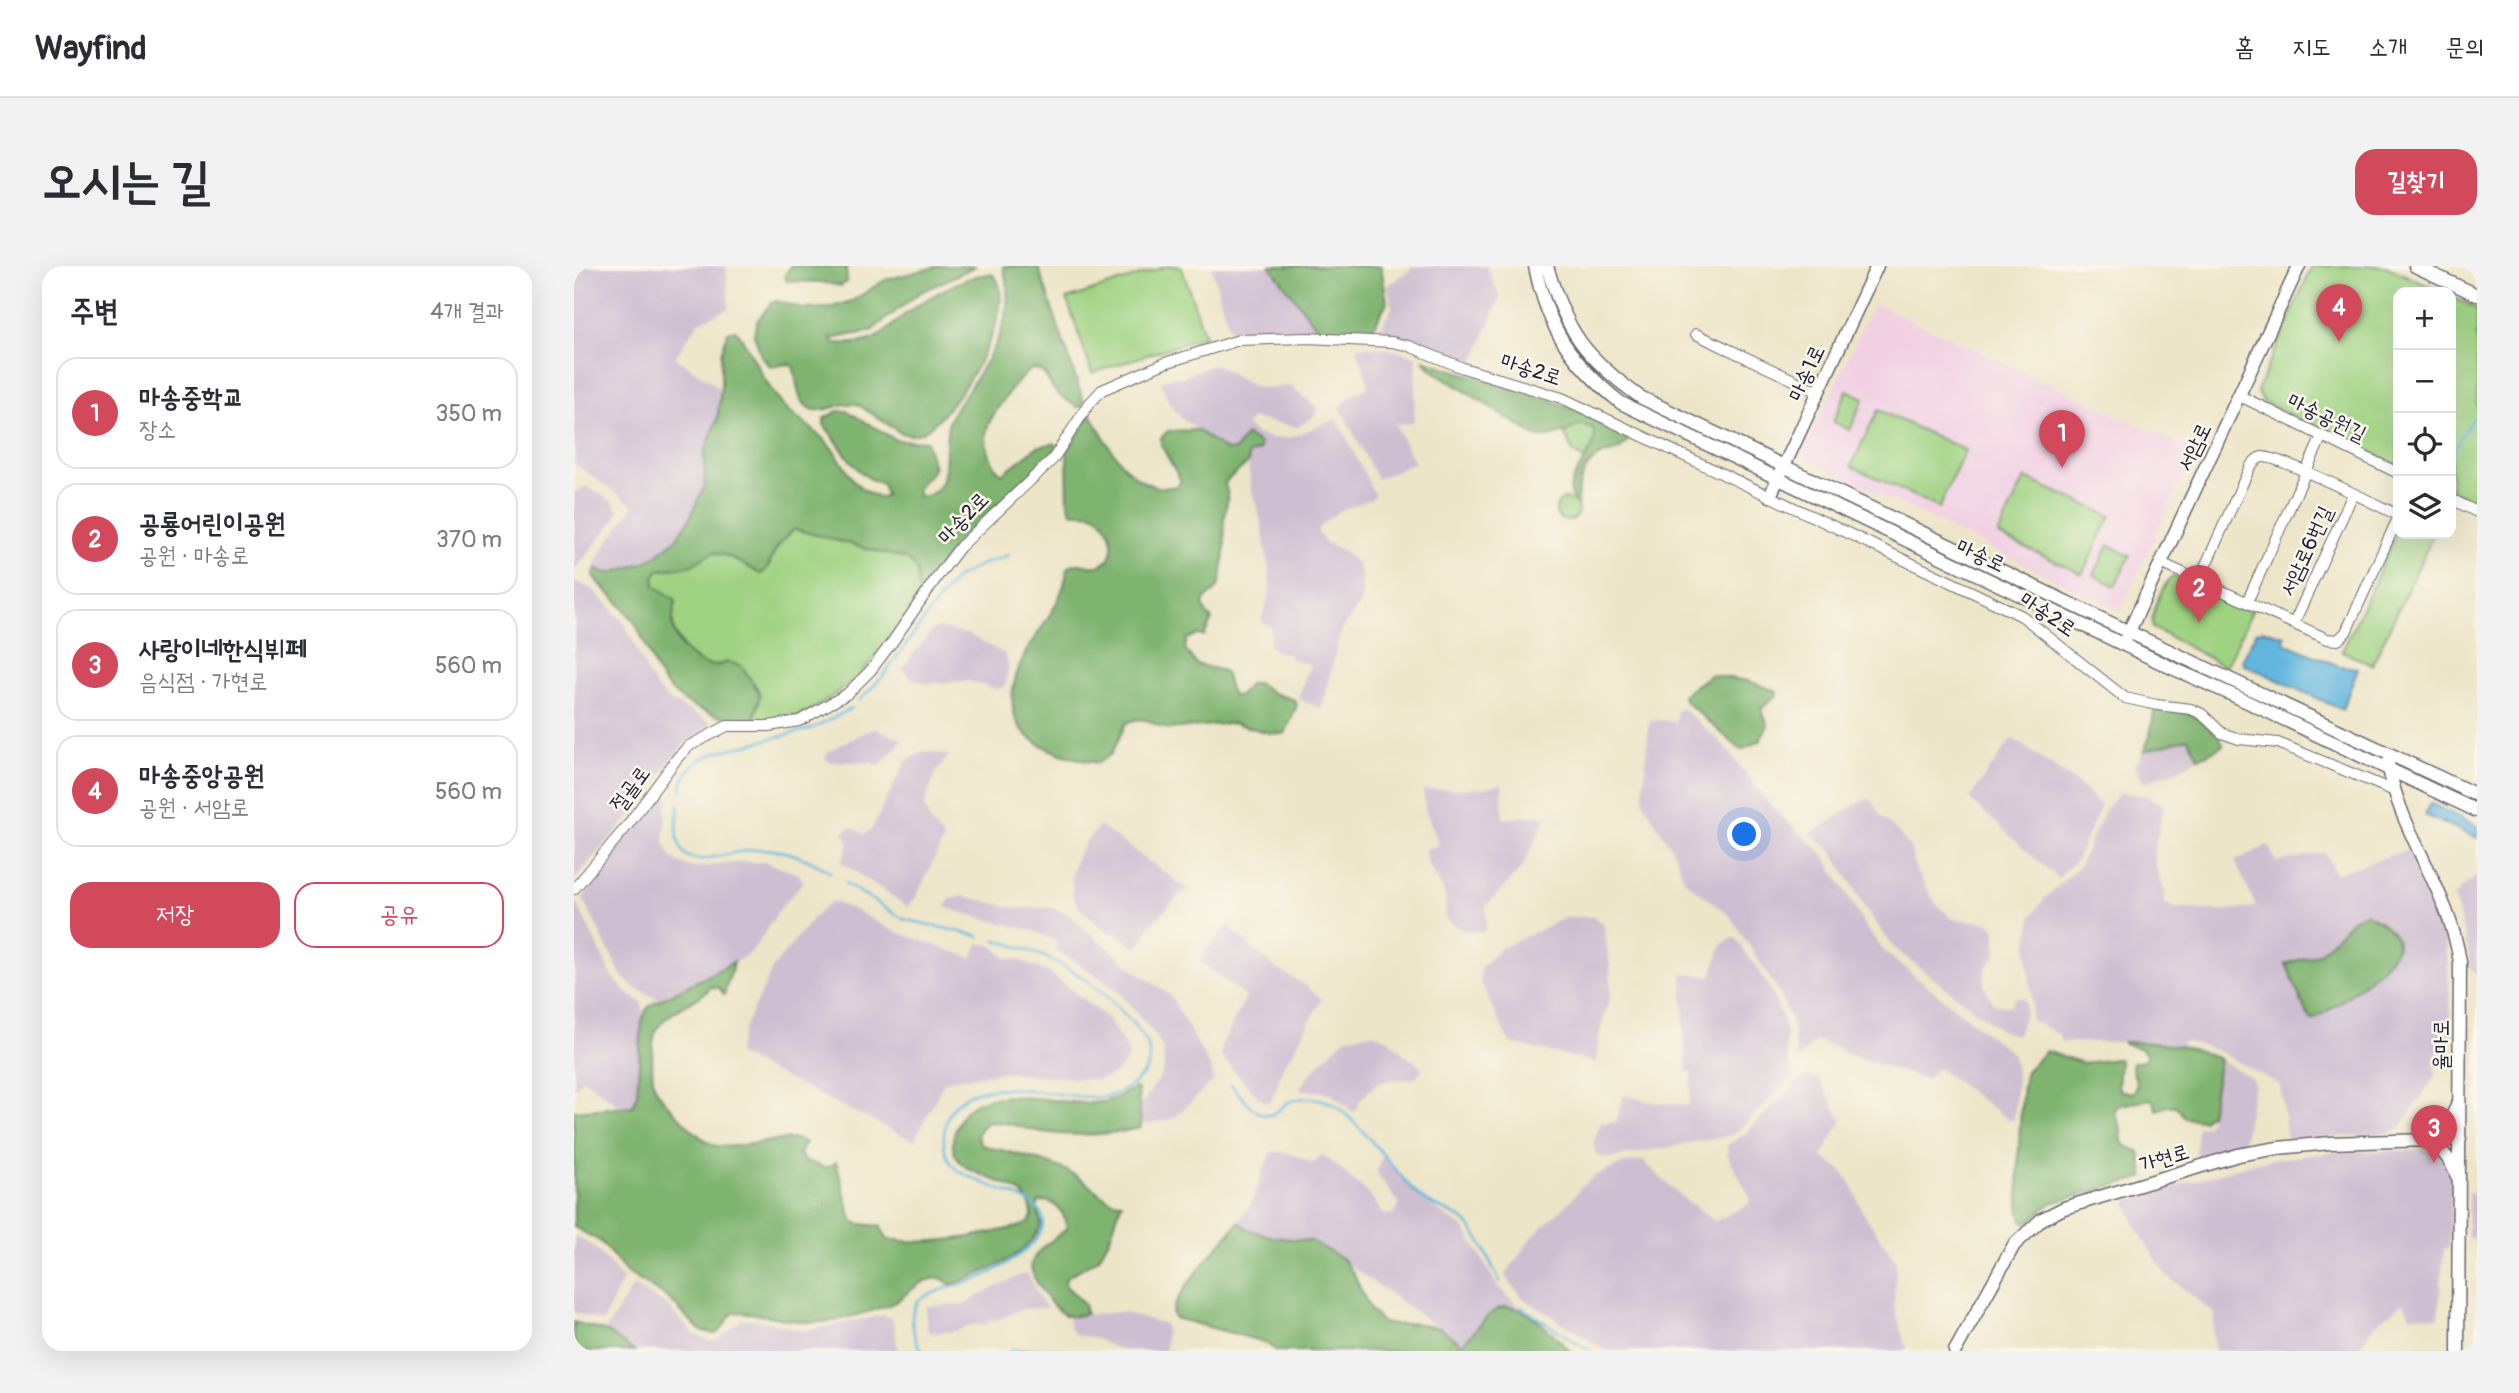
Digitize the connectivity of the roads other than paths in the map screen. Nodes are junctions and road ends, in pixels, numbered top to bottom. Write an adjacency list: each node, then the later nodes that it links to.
1 (1535, 266): 12 (street, 마송로)
2 (1547, 266): 12 (street, 마송로)
3 (1877, 266): 8 (street, 마송1로)
4 (2300, 266): 9 (street, 서암로)
5 (2415, 266): 6 (street)
6 (2477, 295)
7 (1696, 334): 8 (street)
8 (1819, 391): 12 (street, 마송1로)
9 (2240, 396): 10 (street, 마송공원길); 20 (street, 서암로)
10 (2322, 436): 11 (street, 마송공원길); 13 (street, 서암로6번길)
11 (2393, 471)
12 (1782, 472): 15 (street, 마송1로); 24 (street, 마송로); 25 (street, 마송로)
13 (2306, 472): 14 (street, 서암로6번길); 21 (street, 서암로6번길); 22 (street, 서암로6번길)
14 (2353, 494): 18 (street, 서암로6번길); 23 (street, 서암로6번길)
15 (1770, 496): 26 (street, 마송2로); 29 (street, 마송2로)
16 (2456, 502): 17 (street)
17 (2477, 512)
18 (2393, 514)
19 (2393, 528): 23 (street, 서암로6번길)
20 (2161, 563): 21 (street, 서암로6번길); 24 (street, 서암로)
21 (2199, 580): 22 (street, 서암로6번길)
22 (2247, 602): 23 (street, 서암로6번길)
23 (2294, 623)
24 (2129, 632): 25 (street, 서암로); 27 (street, 마송로)
25 (2123, 645): 28 (street, 마송로)
26 (727, 726): 32 (street, 절골로)
27 (2386, 752): 28 (street, 율마로); 30 (street, 마송로)
28 (2389, 768): 29 (street, 율마로); 31 (street, 마송로)
29 (2392, 790): 33 (street, 율마로)
30 (2477, 794)
31 (2477, 811)
32 (574, 889)
33 (2460, 1097): 34 (street); 35 (street, 율마로)
34 (2423, 1139): 35 (street, 가현로); 36 (street); 37 (street, 가현로)
35 (2460, 1139): 36 (street, 율마로)
36 (2459, 1182): 38 (street, 율마로)
37 (1955, 1351)
38 (2458, 1351)

